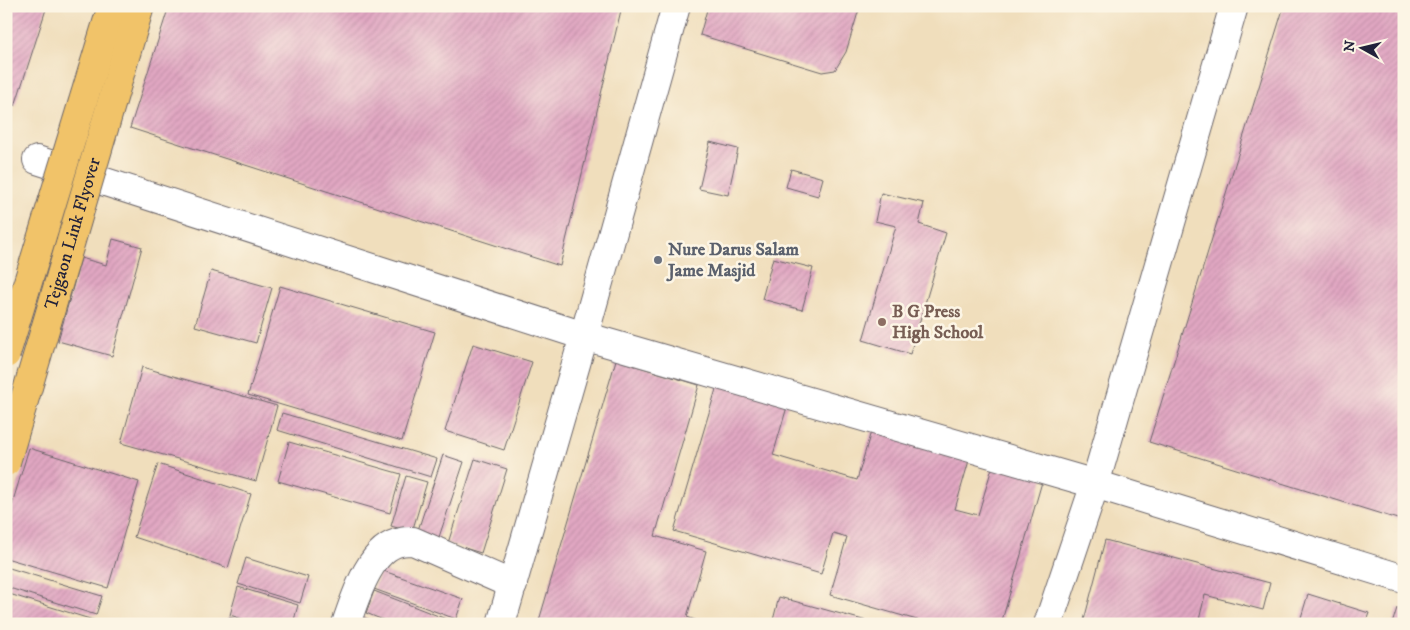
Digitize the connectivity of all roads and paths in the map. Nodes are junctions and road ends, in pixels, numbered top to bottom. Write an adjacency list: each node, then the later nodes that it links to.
1 (112, 6): 7 (main road, Tejgaon Link Flyover, bridge)
2 (140, 6): 8 (main road, Tejgaon Link Flyover, bridge)
3 (676, 6): 6 (street)
4 (1234, 6): 9 (street)
5 (37, 160): 6 (street)
6 (584, 336): 9 (street); 11 (street)
7 (6, 354)
8 (6, 462)
9 (1095, 484): 10 (street); 14 (street)
10 (1404, 579)
11 (513, 585): 12 (street); 13 (street)
12 (346, 624)
13 (501, 624)
14 (1048, 624)

